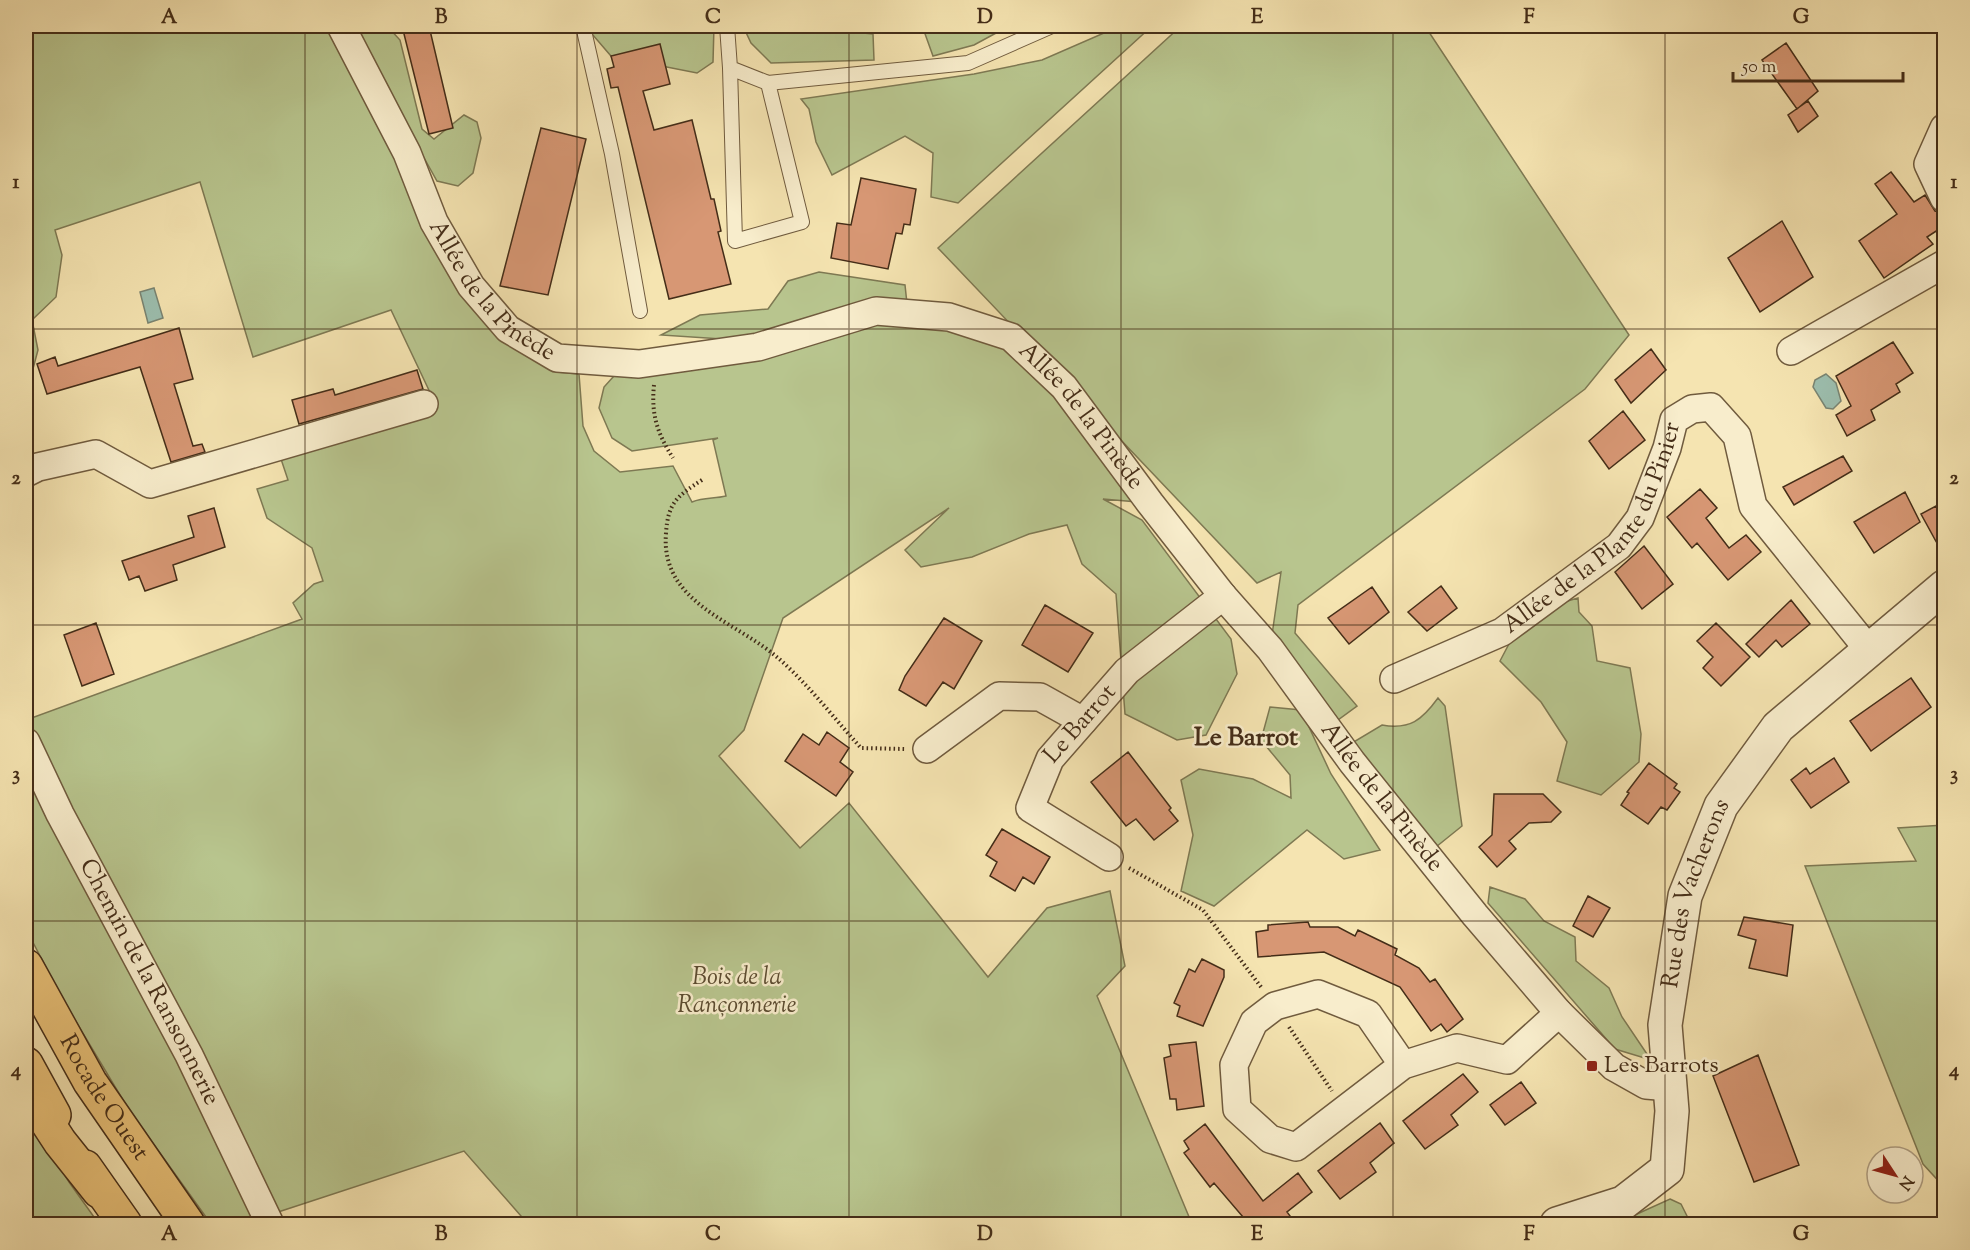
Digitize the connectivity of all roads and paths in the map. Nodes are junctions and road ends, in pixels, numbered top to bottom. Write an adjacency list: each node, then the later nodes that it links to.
1 (340, 26): 18 (street, Allée de la Pinède)
2 (583, 26): 10 (lane)
3 (727, 26): 5 (lane)
4 (1052, 26): 6 (lane)
5 (730, 68): 6 (lane); 6 (lane)
6 (768, 83)
7 (1944, 128): 8 (street)
8 (1944, 198)
9 (1944, 264): 11 (street)
10 (640, 311)
11 (1791, 351)
12 (654, 379): 14 (path)
13 (424, 404): 15 (street)
14 (673, 458)
15 (26, 473)
16 (702, 480): 23 (path)
17 (1944, 587): 19 (street, Rue des Vacherons)
18 (1223, 596): 21 (street, Le Barrot); 27 (street, Allée de la Pinède)
19 (1868, 650): 20 (street, Allée de la Plante du Pinier); 30 (street, Rue des Vacherons)
20 (1394, 679)
21 (1083, 721): 23 (street); 24 (street, Le Barrot)
22 (26, 742): 36 (street, Chemin de la Ransonnerie)
23 (927, 749)
24 (1109, 857): 26 (path)
25 (26, 966): 35 (main road, Rocade Ouest)
26 (1275, 1006): 29 (street); 32 (path); 32 (street)
27 (1558, 1013): 29 (street); 30 (street, Allée de la Pinède)
28 (26, 1064): 33 (main road, Rocade Ouest)
29 (1403, 1065): 32 (street)
30 (1671, 1087): 37 (street, Rue des Vacherons)
31 (26, 1090): 33 (main road)
32 (1346, 1111)
33 (99, 1191): 34 (main road, Rocade Ouest)
34 (125, 1224)
35 (188, 1224)
36 (270, 1224)
37 (1557, 1224)

